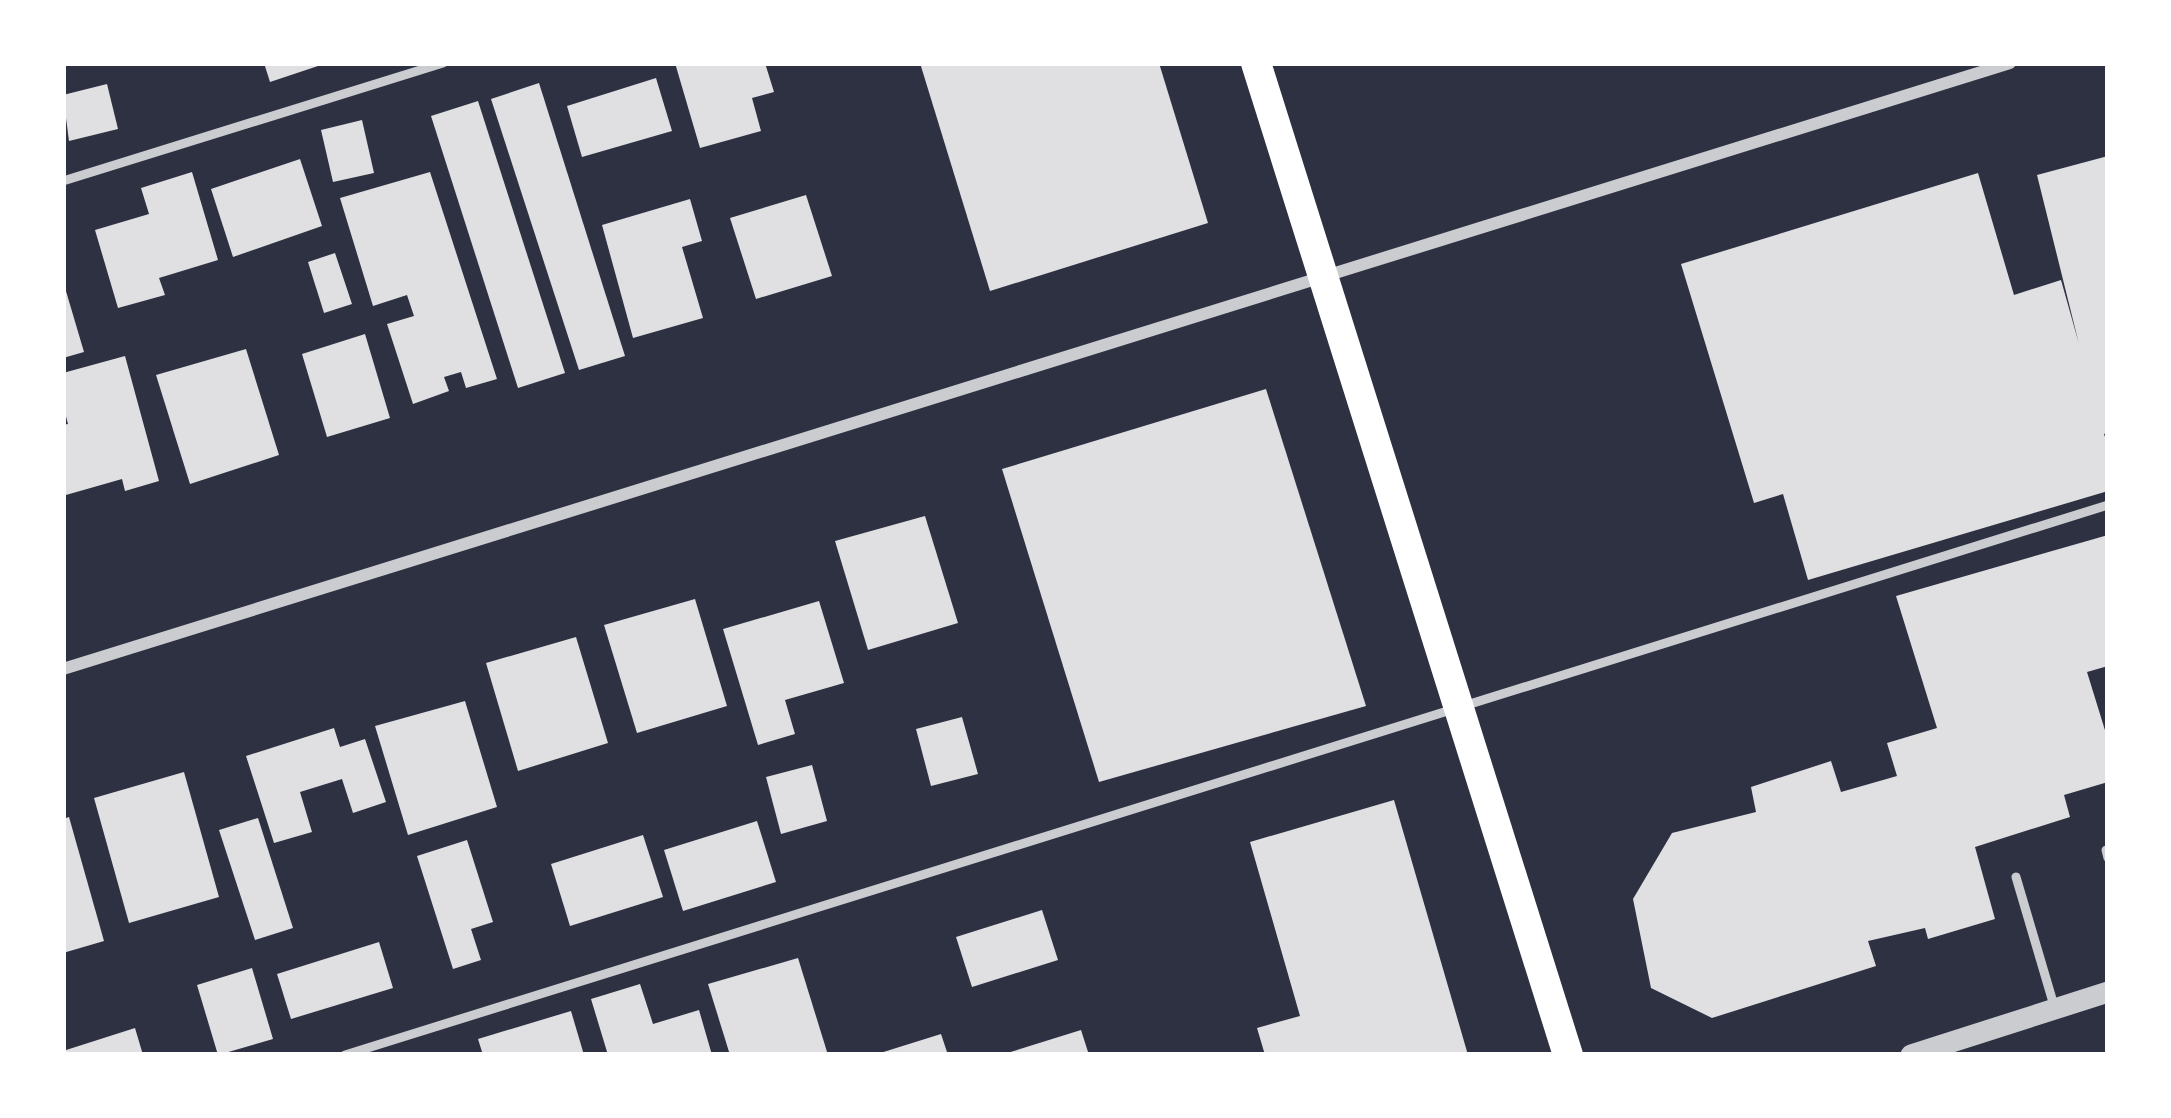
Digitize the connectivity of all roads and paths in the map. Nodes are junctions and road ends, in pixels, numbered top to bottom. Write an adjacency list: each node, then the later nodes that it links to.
1 (443, 63): 4 (lane)
2 (1256, 63): 5 (main road)
3 (2010, 63): 5 (street)
4 (63, 181)
5 (1323, 277): 7 (street); 8 (main road)
6 (2108, 505): 8 (lane)
7 (63, 669)
8 (1458, 708): 12 (lane); 13 (main road)
9 (2016, 878): 11 (lane)
10 (2108, 992): 11 (street)
11 (2055, 1010): 14 (street)
12 (345, 1055)
13 (1568, 1055)
14 (1911, 1055)

